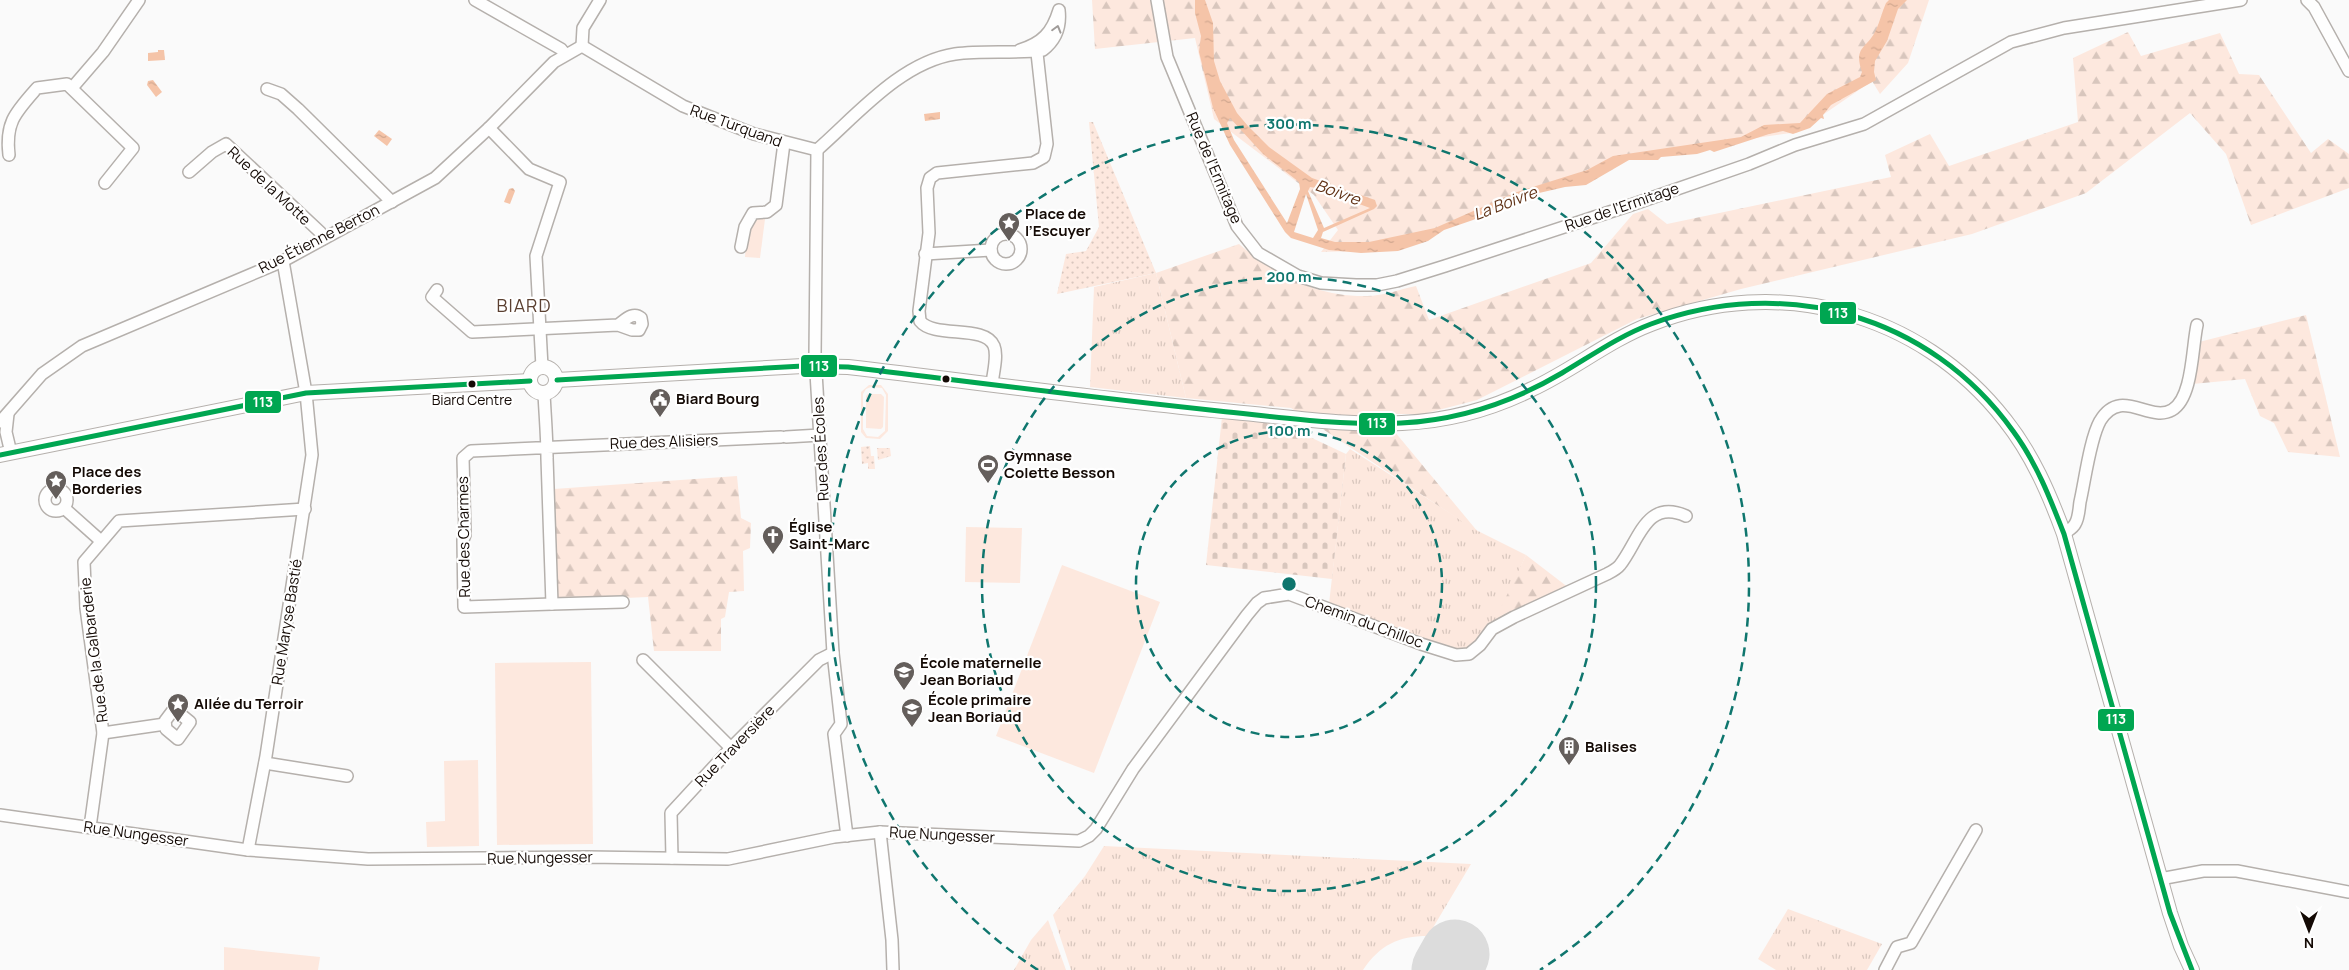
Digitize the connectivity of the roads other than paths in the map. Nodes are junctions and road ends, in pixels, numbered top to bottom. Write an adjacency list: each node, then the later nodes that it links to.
1 (139, 0): 12 (street)
2 (475, 0): 10 (street)
3 (600, 0): 8 (street)
4 (1157, 0): 5 (street, Rue de l’Ermitage)
5 (2241, 0)
6 (2307, 0): 11 (street)
7 (1059, 5): 9 (street)
8 (582, 46): 10 (street, Rue Étienne Berton); 15 (street, Rue Turquand)
9 (1037, 47): 16 (street); 24 (street)
10 (565, 54): 14 (street, Rue Étienne Berton)
11 (2349, 70)
12 (72, 88): 17 (street); 19 (street)
13 (266, 90): 20 (street)
14 (488, 128): 20 (street, Rue Étienne Berton); 29 (street)
15 (784, 143): 16 (street, Rue Turquand); 22 (street)
16 (817, 150): 30 (street, Rue des Écoles)
17 (9, 155)
18 (189, 172): 21 (street, Rue de la Motte)
19 (105, 183)
20 (392, 202): 21 (street, Rue Étienne Berton)
21 (323, 239): 25 (street, Rue Étienne Berton)
22 (741, 247)
23 (991, 250): 24 (street)
24 (925, 254): 34 (street)
25 (283, 261): 35 (street, Rue Maryse Bastié); 37 (street, Rue Étienne Berton)
26 (437, 290): 29 (street)
27 (618, 325): 29 (street)
28 (2197, 325): 45 (street)
29 (540, 330): 31 (street)
30 (816, 366): 32 (street); 34 (street); 39 (street, Rue des Écoles)
31 (542, 367): 32 (street); 33 (street)
32 (557, 380): 36 (street)
33 (530, 381): 35 (street); 36 (street)
34 (992, 384): 45 (street)
35 (306, 393): 41 (street); 43 (street, Rue Maryse Bastié)
36 (544, 393): 40 (street)
37 (8, 412): 38 (street, Rue Étienne Berton); 41 (street)
38 (0, 422)
39 (820, 435): 40 (street, Rue des Alisiers); 49 (street, Rue des Écoles)
40 (547, 447): 48 (street); 48 (street, Rue des Charmes)
41 (5, 454)
42 (64, 508): 46 (street)
43 (305, 509): 46 (street, Rue de la Galbarderie); 54 (street, Rue Maryse Bastié)
44 (1686, 516): 61 (street, Chemin du Chilloc)
45 (2064, 534): 64 (street)
46 (101, 541): 52 (street, Rue de la Galbarderie)
47 (623, 602): 48 (street)
48 (552, 604)
49 (833, 653): 53 (street, Rue Traversière); 60 (street, Rue des Écoles)
50 (643, 660): 53 (street)
51 (165, 724): 52 (street)
52 (103, 733): 57 (street, Rue de la Galbarderie)
53 (731, 748): 63 (street, Rue Traversière)
54 (265, 763): 55 (street); 62 (street, Rue Maryse Bastié)
55 (347, 776)
56 (0, 815): 57 (street, Rue Nungesser)
57 (90, 827): 62 (street, Rue Nungesser)
58 (1976, 830): 67 (street)
59 (880, 832): 60 (street, Rue Nungesser); 61 (street, Rue Nungesser); 66 (street)
60 (847, 836): 63 (street, Rue Nungesser)
61 (1080, 841)
62 (248, 850): 63 (street, Rue Nungesser)
63 (672, 858)
64 (2160, 879): 65 (street); 68 (street)
65 (2349, 892)
66 (893, 970)
67 (1885, 970)
68 (2192, 970)

